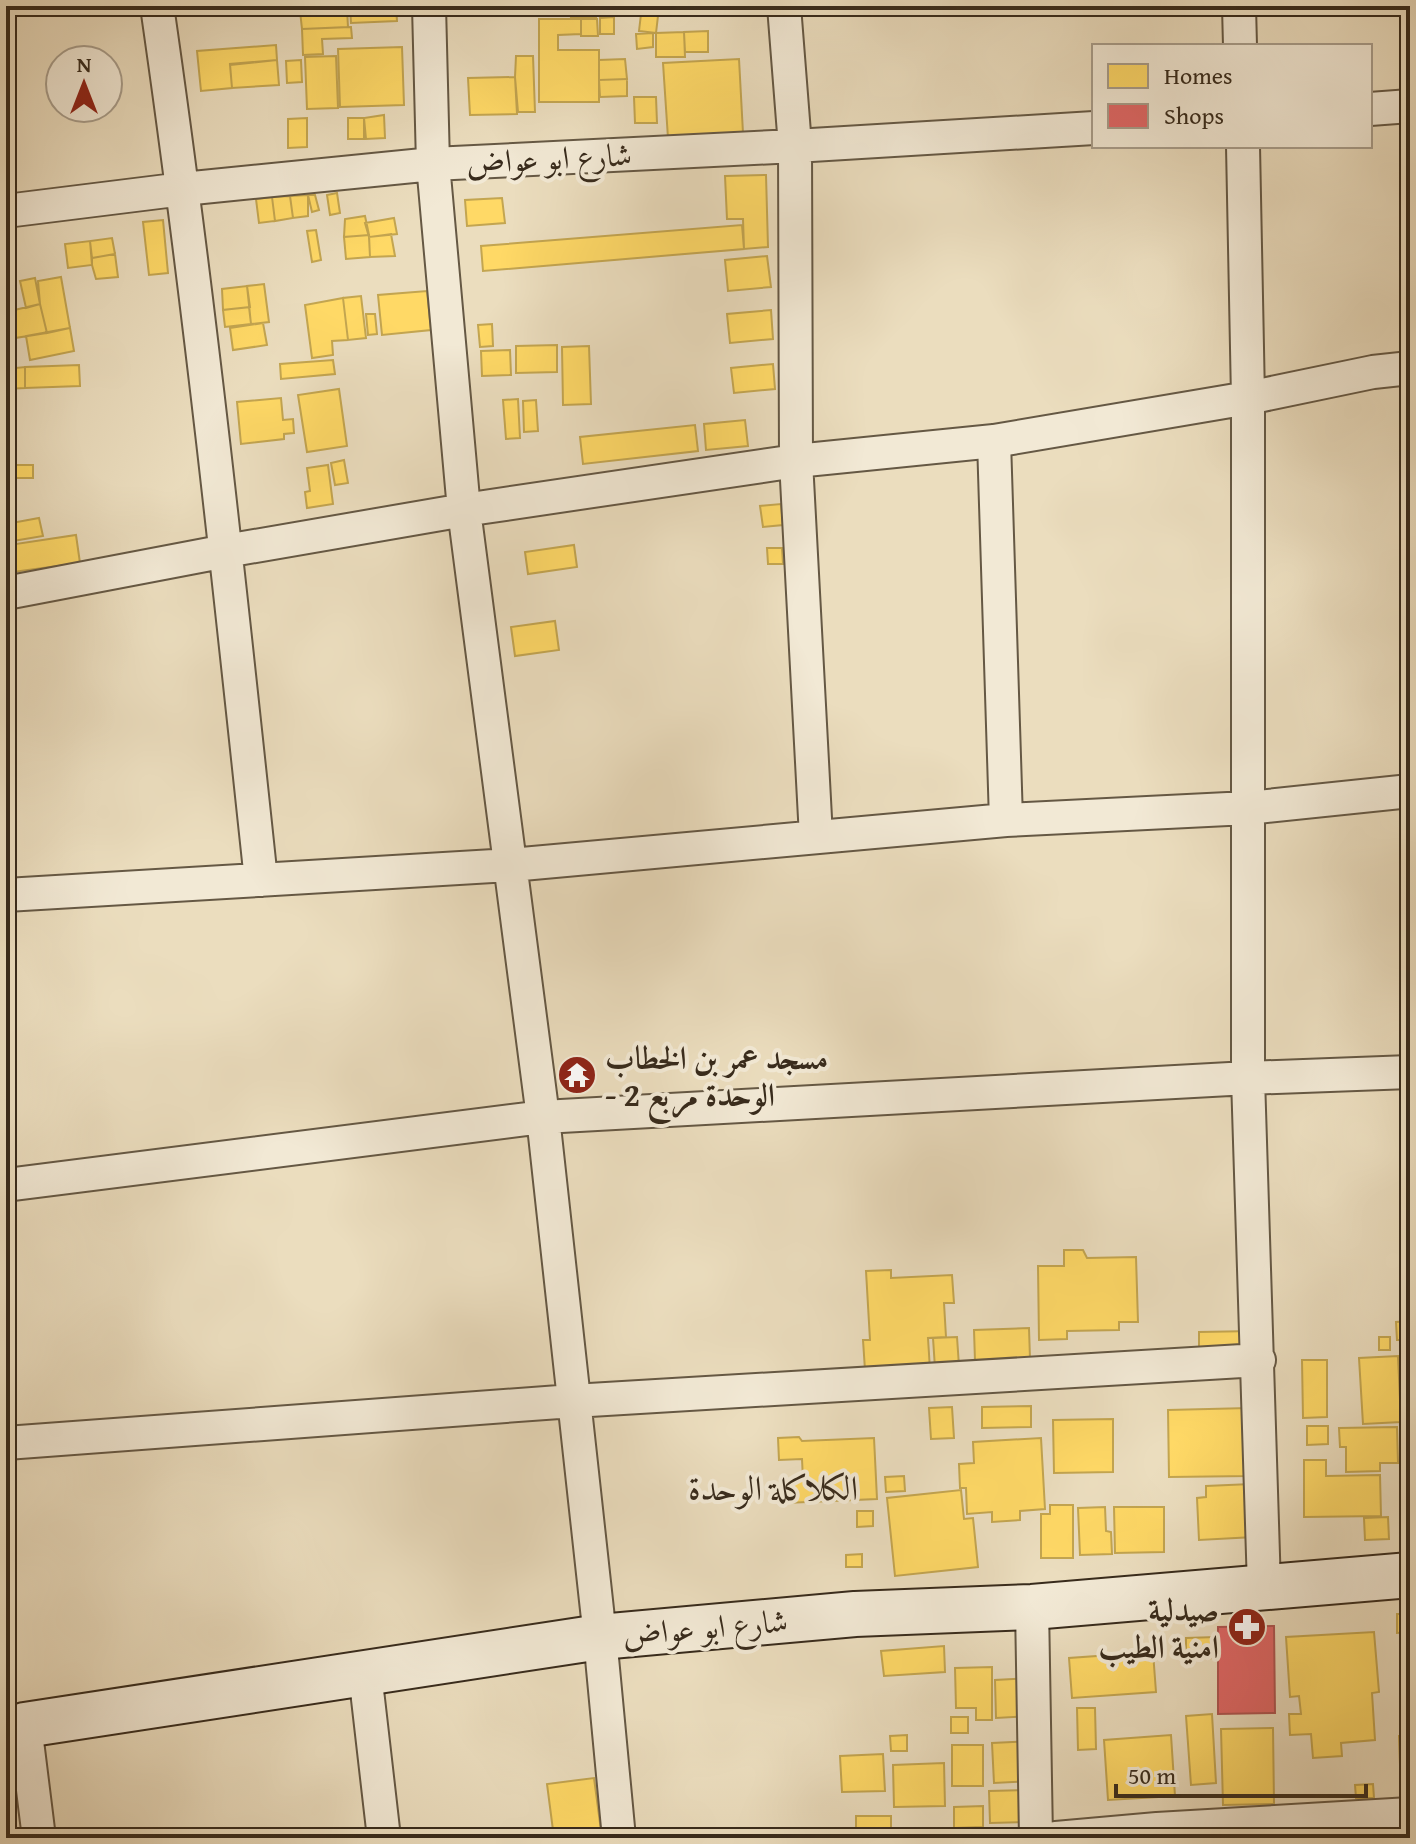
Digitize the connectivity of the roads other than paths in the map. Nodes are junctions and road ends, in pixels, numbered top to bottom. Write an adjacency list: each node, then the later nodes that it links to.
1 (157, 6): 12 (street)
2 (429, 6): 11 (street)
3 (784, 6): 9 (street)
4 (1239, 6): 5 (street)
5 (1240, 44)
6 (1410, 106): 7 (street)
7 (1372, 109)
8 (1092, 128): 9 (street, شارع ابو عواض)
9 (795, 146): 11 (street, شارع ابو عواض); 17 (street)
10 (1243, 148): 15 (street)
11 (433, 164): 12 (street, شارع ابو عواض); 18 (street)
12 (183, 189): 13 (street, شارع ابو عواض); 19 (street)
13 (6, 211)
14 (1410, 368): 15 (street)
15 (1248, 398): 16 (street); 22 (street)
16 (994, 441): 17 (street); 23 (street)
17 (796, 461): 18 (street); 24 (street)
18 (464, 510): 19 (street); 25 (street)
19 (226, 551): 20 (street); 26 (street)
20 (6, 593)
21 (1410, 791): 22 (street)
22 (1248, 808): 23 (street); 29 (street)
23 (1006, 820): 24 (street)
24 (816, 837): 25 (street)
25 (511, 865): 26 (street); 30 (street)
26 (261, 880): 27 (street)
27 (6, 895)
28 (1410, 1072): 29 (street)
29 (1248, 1078): 30 (street); 32 (street)
30 (543, 1117): 31 (street); 33 (street)
31 (6, 1185)
32 (1259, 1360): 33 (street); 36 (street)
33 (573, 1401): 34 (street); 38 (street)
34 (6, 1443)
35 (1410, 1575): 36 (street, شارع ابو عواض)
36 (1264, 1587): 37 (street, شارع ابو عواض)
37 (1032, 1607): 38 (street, شارع ابو عواض); 46 (street)
38 (600, 1637): 39 (street, شارع ابو عواض); 45 (street)
39 (365, 1673): 40 (street, شارع ابو عواض); 44 (street)
40 (11, 1728): 43 (street)
41 (1410, 1814): 42 (street)
42 (1272, 1830): 47 (street)
43 (39, 1838)
44 (384, 1838)
45 (619, 1838)
46 (1036, 1838)
47 (1056, 1838)

